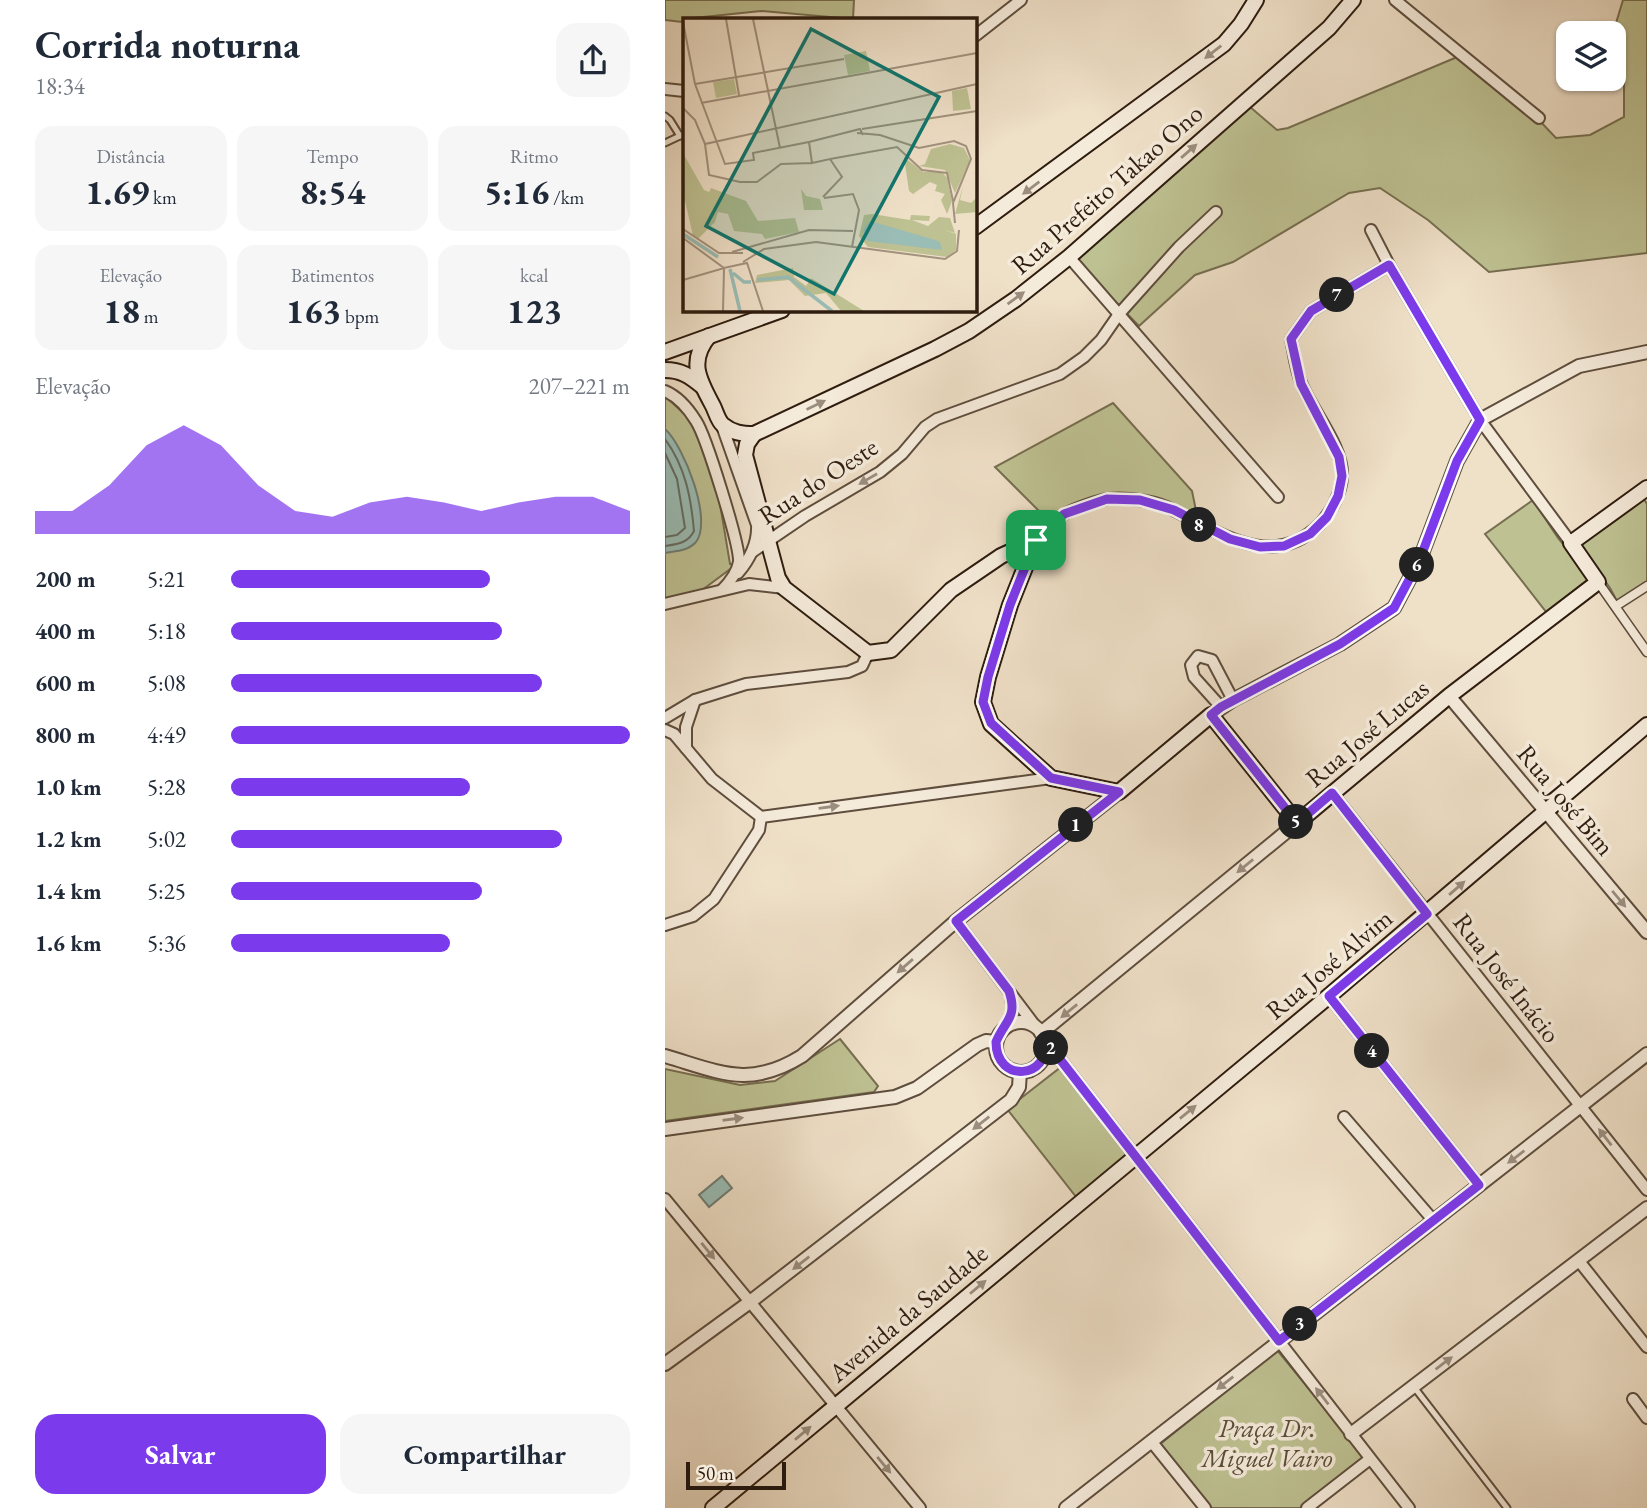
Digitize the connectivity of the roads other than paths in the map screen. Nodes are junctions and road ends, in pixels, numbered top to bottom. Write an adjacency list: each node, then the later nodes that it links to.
1 (1021, 0): 5 (street)
2 (1256, 0): 13 (main road, one-way to 13)
3 (1353, 0): 15 (main road, Rua Prefeito Takao Ono, one-way to 3)
4 (1395, 0): 9 (street)
5 (977, 34)
6 (665, 89): 7 (street)
7 (683, 91)
8 (665, 116): 10 (lane)
9 (1539, 118)
10 (682, 135): 11 (lane)
11 (665, 143)
12 (1216, 212): 18 (street)
13 (977, 226)
14 (1371, 230): 16 (street)
15 (1069, 257): 18 (street); 27 (main road, Rua Prefeito Takao Ono, one-way to 15)
16 (1389, 265): 25 (street); 31 (street)
17 (776, 312): 19 (main road)
18 (1119, 314): 29 (street); 30 (street, Rua do Oeste, one-way to 30)
19 (709, 336): 20 (main road); 23 (main road)
20 (665, 352)
21 (1647, 352): 25 (street)
22 (665, 370): 23 (main road)
23 (703, 387): 26 (main road)
24 (665, 391): 34 (street)
25 (1480, 420): 32 (street); 45 (street)
26 (721, 423): 27 (main road); 33 (street)
27 (754, 434): 30 (main road)
28 (1647, 488): 32 (main road)
29 (1278, 497)
30 (769, 539): 33 (street, Rua do Oeste); 37 (main road)
31 (1036, 540): 42 (main road); 51 (main road)
32 (1571, 543): 35 (main road)
33 (753, 552): 34 (street, Rua do Oeste)
34 (733, 579): 38 (street, Rua do Oeste)
35 (1598, 582): 40 (street); 43 (main road, Rua José Lucas)
36 (1647, 586): 40 (street)
37 (784, 588): 38 (street); 42 (main road)
38 (722, 590): 39 (street)
39 (665, 604)
40 (1616, 606): 41 (street)
41 (1647, 652)
42 (868, 653): 44 (street)
43 (1449, 696): 53 (main road, Rua José Lucas); 54 (street, Rua José Bim)
44 (695, 700): 47 (street); 50 (street)
45 (1233, 700): 46 (street); 46 (street)
46 (1216, 711): 52 (main road); 56 (main road)
47 (665, 718)
48 (1647, 724): 54 (main road, Rua José Alvim)
49 (665, 730): 50 (street)
50 (686, 748): 55 (street)
51 (1051, 778): 52 (main road); 55 (street, one-way to 51)
52 (1119, 792): 58 (street)
53 (1332, 793): 56 (main road, Rua José Lucas); 57 (street, Rua José Inácio)
54 (1546, 812): 57 (main road, Rua José Alvim, one-way to 54); 60 (street, Rua José Bim, one-way to 60)
55 (761, 817): 59 (street)
56 (1297, 823): 64 (street, Rua José Lucas, one-way to 64)
57 (1427, 914): 62 (main road, Rua José Alvim); 69 (street, Rua José Inácio)
58 (956, 921): 61 (street); 67 (street, one-way to 67)
59 (665, 925)
60 (1647, 932)
61 (1009, 991): 63 (street); 64 (street)
62 (1329, 996): 72 (main road, Rua José Alvim, one-way to 62); 73 (street)
63 (1005, 1028): 64 (street); 65 (street)
64 (1041, 1033): 68 (street); 72 (street)
65 (996, 1042): 68 (street); 71 (street, one-way to 65)
66 (1647, 1054): 69 (street)
67 (665, 1056)
68 (1020, 1072): 79 (street, one-way to 79)
69 (1581, 1107): 73 (street, one-way to 73); 74 (street, Rua José Inácio, one-way to 69)
70 (1344, 1118): 77 (street)
71 (665, 1129)
72 (1135, 1156): 80 (street); 85 (main road, Avenida da Saudade, one-way to 72)
73 (1479, 1185): 77 (street)
74 (1647, 1190)
75 (665, 1199): 79 (street, one-way to 79)
76 (1647, 1208): 78 (street)
77 (1433, 1220): 80 (street)
78 (1579, 1261): 81 (street); 83 (street, one-way to 78)
79 (750, 1302): 82 (street); 85 (street)
80 (1279, 1341): 87 (street, one-way to 80); 88 (street, one-way to 88)
81 (1647, 1347)
82 (665, 1364)
83 (1413, 1387): 87 (street); 96 (lane)
84 (1633, 1399): 86 (street)
85 (836, 1406): 90 (main road, Avenida da Saudade, one-way to 85); 91 (street, one-way to 91)
86 (1647, 1418)
87 (1351, 1434): 89 (street)
88 (1151, 1441): 92 (street); 93 (street)
89 (1370, 1459): 94 (street); 95 (street)
90 (713, 1508)
91 (920, 1508)
92 (1066, 1508)
93 (1205, 1508)
94 (1307, 1508)
95 (1409, 1508)
96 (1507, 1508)

